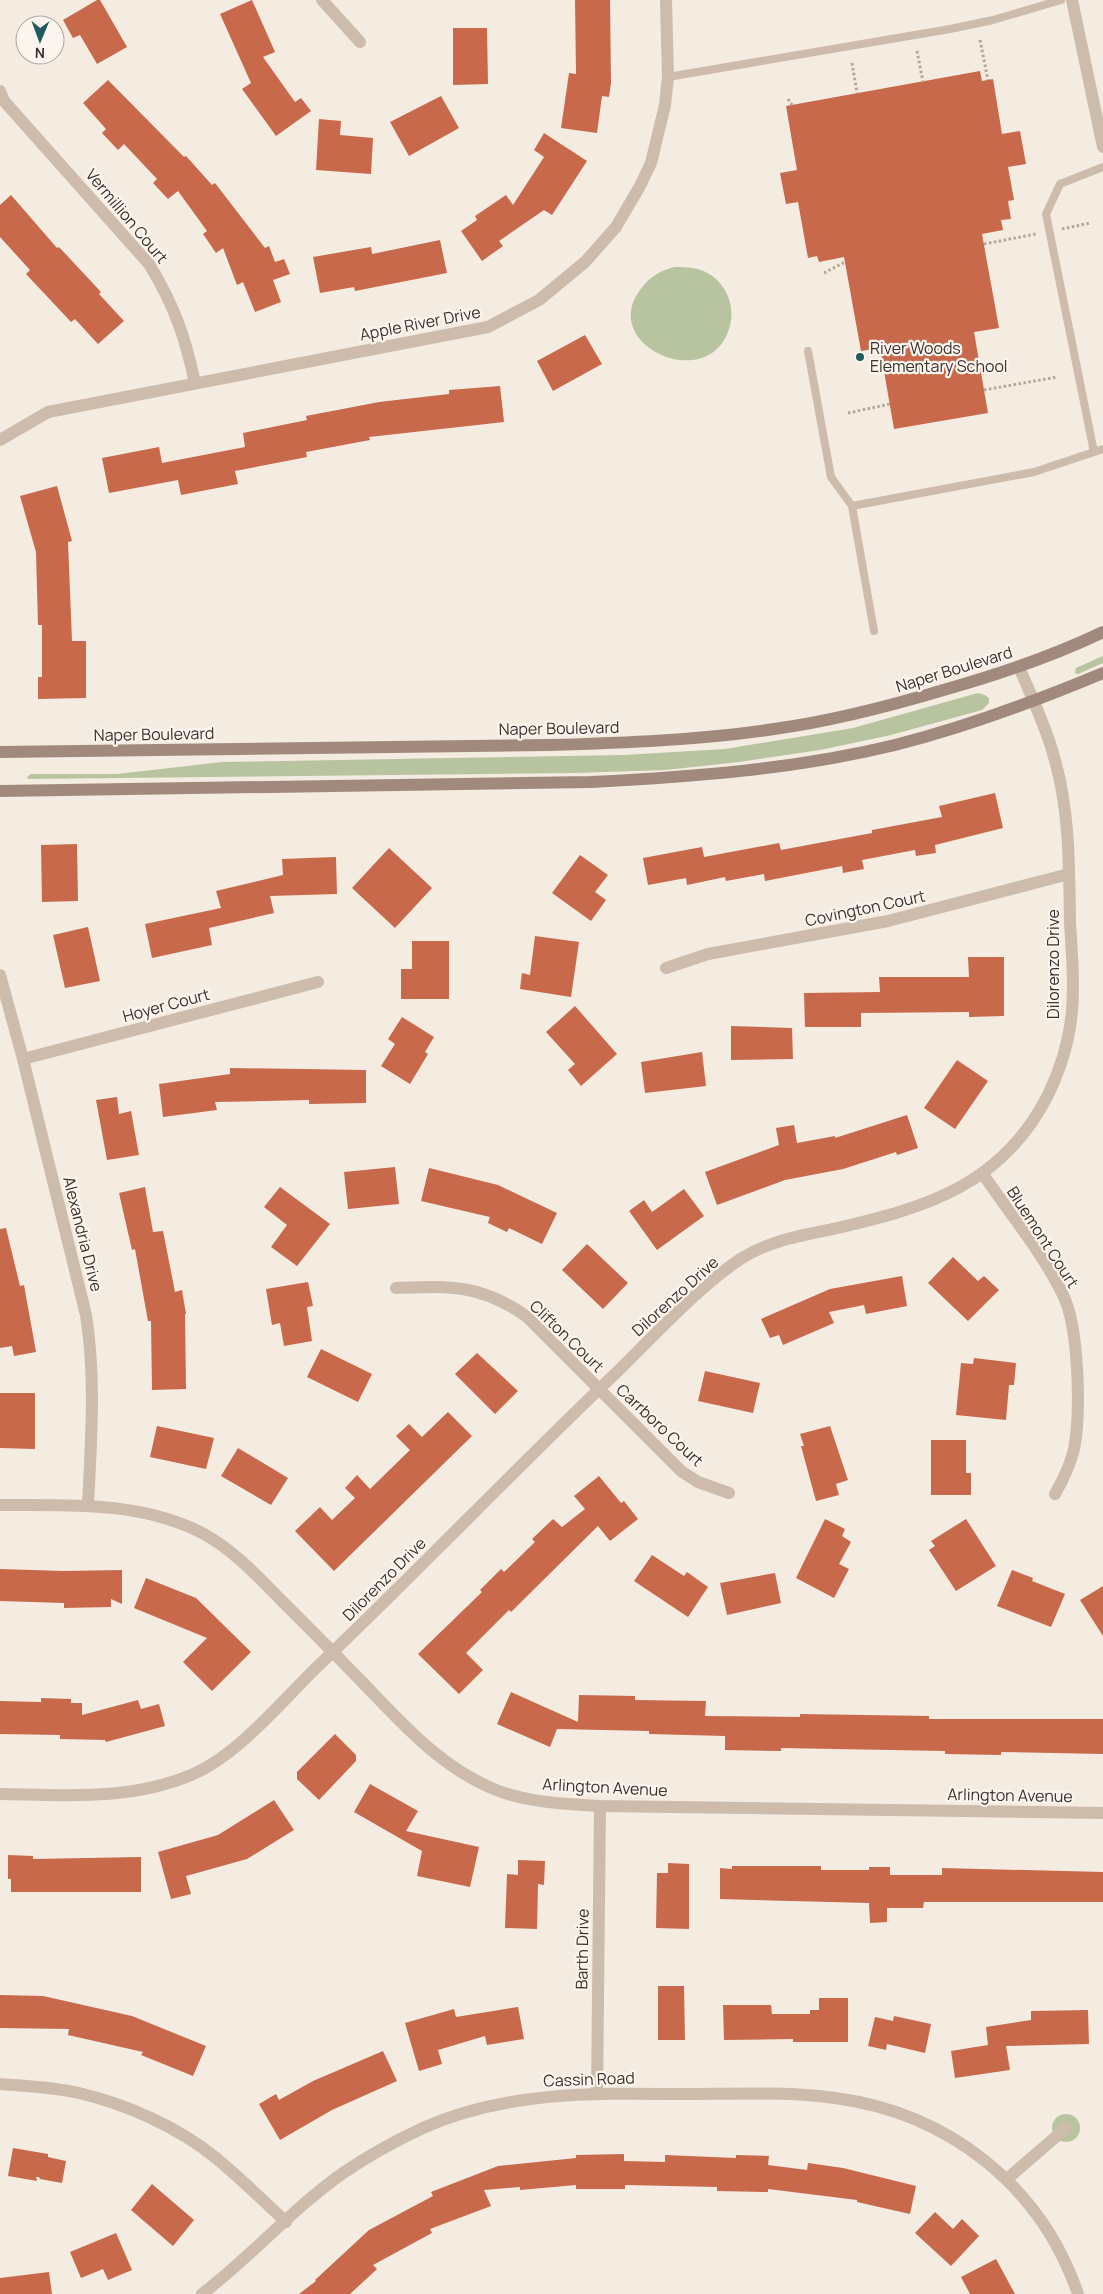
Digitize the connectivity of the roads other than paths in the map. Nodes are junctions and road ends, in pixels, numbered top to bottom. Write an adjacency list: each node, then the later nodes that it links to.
1 (322, 0): 5 (street)
2 (666, 0): 6 (street, Apple River Drive)
3 (1061, 0): 6 (lane)
4 (1072, 0): 8 (street)
5 (360, 42)
6 (668, 77): 11 (street, Apple River Drive)
7 (0, 91): 11 (street, Vermillion Court)
8 (1103, 148)
9 (1103, 166): 14 (lane)
10 (808, 351): 15 (lane)
11 (194, 383): 12 (street, Apple River Drive)
12 (0, 440)
13 (1103, 449): 14 (lane)
14 (1094, 452): 15 (lane)
15 (852, 506): 16 (lane)
16 (874, 630)
17 (1103, 632): 18 (main road, Naper Boulevard)
18 (1020, 667): 20 (street, Dilorenzo Drive); 21 (main road, Naper Boulevard)
19 (1103, 673): 20 (main road)
20 (1033, 701): 22 (main road); 23 (street, Dilorenzo Drive)
21 (0, 752)
22 (0, 790)
23 (1069, 874): 24 (street, Covington Court); 28 (street, Dilorenzo Drive)
24 (666, 968)
25 (0, 975): 27 (street, Alexandria Drive)
26 (318, 982): 27 (street, Hoyer Court)
27 (23, 1059): 34 (street, Alexandria Drive)
28 (983, 1174): 30 (street, Dilorenzo Drive); 32 (street, Bluemont Court)
29 (396, 1288): 30 (street, Clifton Court)
30 (598, 1390): 31 (street, Carrboro Court); 35 (street, Dilorenzo Drive)
31 (729, 1493)
32 (1054, 1494)
33 (0, 1505): 34 (street, Arlington Avenue)
34 (88, 1506): 35 (street, Arlington Avenue)
35 (334, 1652): 36 (street, Dilorenzo Drive); 37 (street, Arlington Avenue)
36 (0, 1794)
37 (600, 1806): 38 (street, Arlington Avenue); 40 (street, Barth Drive)
38 (1103, 1813)
39 (0, 2084): 43 (street)
40 (596, 2093): 42 (street, Cassin Road); 43 (street, Cassin Road)
41 (1066, 2128): 42 (street)
42 (1011, 2182): 45 (street, Cassin Road)
43 (286, 2222): 44 (street, Cassin Road)
44 (202, 2294)
45 (1078, 2294)

